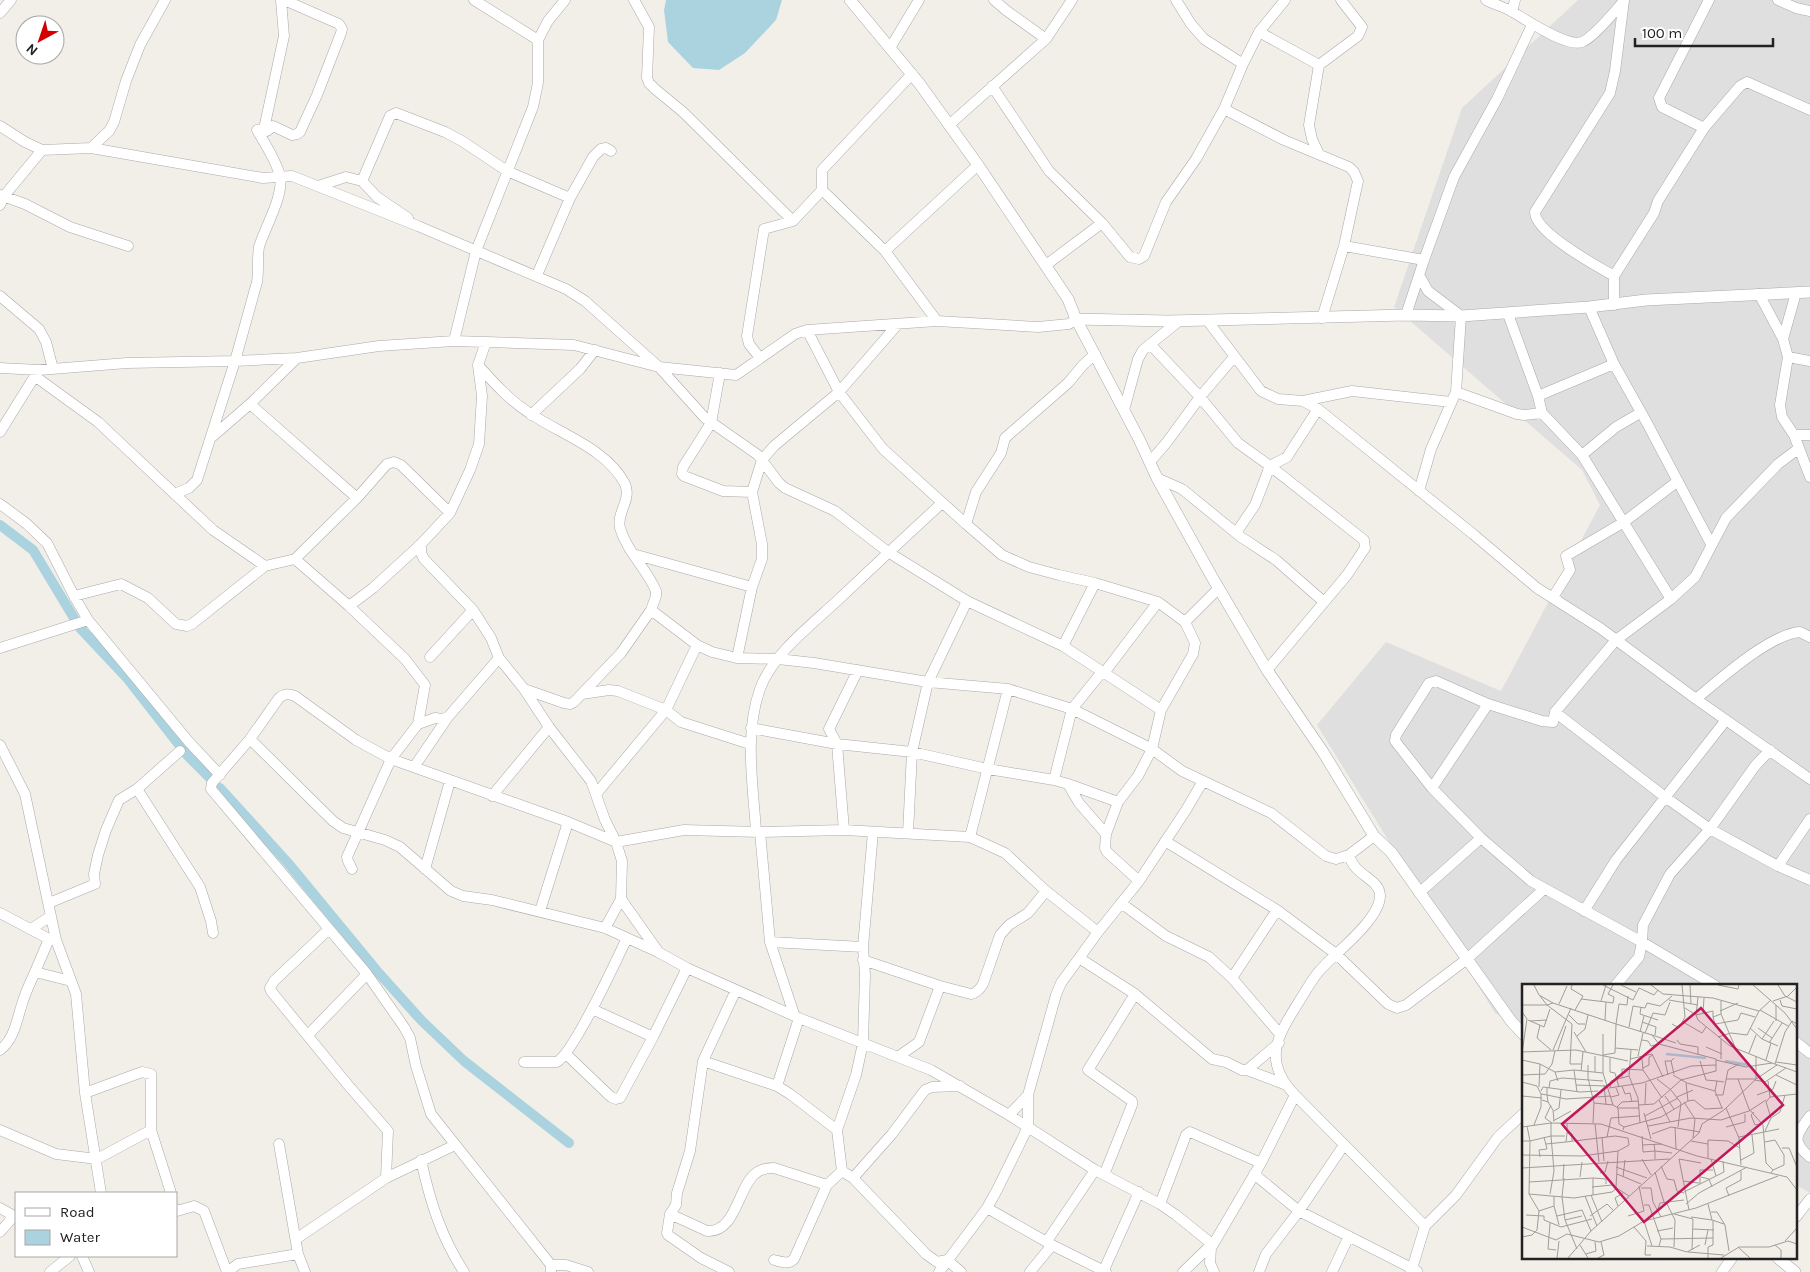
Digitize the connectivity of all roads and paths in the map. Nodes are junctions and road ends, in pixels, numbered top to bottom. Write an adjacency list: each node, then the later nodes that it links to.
1 (11, 0): 22 (street)
2 (165, 0): 38 (street)
3 (283, 0): 37 (street); 37 (street)
4 (474, 0): 26 (street)
5 (565, 0): 26 (street)
6 (634, 0): 50 (street)
7 (850, 0): 27 (street)
8 (919, 0): 27 (street)
9 (994, 0): 25 (street)
10 (1072, 0): 25 (street)
11 (1176, 0): 28 (street)
12 (1285, 0): 24 (street)
13 (1341, 0): 29 (street)
14 (1486, 0): 21 (street)
15 (1515, 0): 21 (street)
16 (1708, 0): 36 (street)
17 (1778, 0): 19 (street)
18 (1624, 1): 23 (street); 61 (street)
19 (1798, 4): 20 (street)
20 (1810, 11)
21 (1512, 12): 23 (street)
22 (0, 13)
23 (1532, 25): 57 (street)
24 (1259, 32): 28 (street); 29 (street)
25 (1046, 38): 31 (street)
26 (538, 40): 43 (street)
27 (890, 48): 30 (street)
28 (1243, 64): 32 (street)
29 (1319, 65): 41 (street)
30 (912, 74): 34 (street); 47 (street)
31 (992, 86): 34 (street); 51 (street)
32 (1224, 109): 41 (street); 51 (street)
33 (1810, 110): 36 (street)
34 (950, 125): 42 (street)
35 (0, 126): 39 (street)
36 (1704, 128): 61 (street)
37 (257, 130): 44 (street)
38 (91, 148): 39 (street); 44 (street)
39 (42, 150): 49 (street)
40 (611, 151): 48 (street)
41 (1319, 154): 54 (street)
42 (978, 165): 56 (street); 58 (street)
43 (507, 171): 45 (street); 48 (street); 55 (street)
44 (280, 176): 46 (street); 89 (street)
45 (362, 181): 46 (street); 52 (street)
46 (318, 186): 52 (street)
47 (822, 190): 50 (street); 56 (street)
48 (570, 198): 59 (street)
49 (1, 199): 53 (street)
50 (792, 221): 87 (street)
51 (1102, 224): 58 (street)
52 (418, 226): 55 (street)
53 (128, 246)
54 (1344, 246): 57 (street); 71 (street)
55 (476, 251): 59 (street); 79 (street)
56 (885, 251): 74 (street)
57 (1424, 260): 60 (street)
58 (1046, 265): 72 (street)
59 (537, 275): 92 (street)
60 (1419, 275): 69 (street); 70 (street)
61 (1614, 276): 66 (street)
62 (1810, 292): 63 (street)
63 (1796, 293): 64 (street); 78 (street)
64 (1759, 294): 66 (street); 78 (street)
65 (0, 296): 94 (street)
66 (1614, 305): 67 (street)
67 (1589, 307): 68 (street); 90 (street)
68 (1508, 314): 70 (street); 99 (street)
69 (1406, 315): 70 (street); 71 (street)
70 (1461, 316): 98 (street)
71 (1322, 318): 73 (street)
72 (1076, 319): 74 (street); 75 (street); 83 (street)
73 (1207, 320): 75 (street); 84 (street)
74 (937, 321): 76 (street)
75 (1179, 321): 81 (street)
76 (898, 324): 77 (street); 97 (street)
77 (808, 330): 87 (street); 97 (street)
78 (1783, 339): 85 (street)
79 (454, 341): 80 (street); 86 (street)
80 (486, 342): 82 (street); 91 (street)
81 (1150, 344): 100 (street); 105 (street)
82 (595, 350): 92 (street); 108 (street)
83 (1095, 354): 105 (street); 130 (street)
84 (1234, 357): 100 (street); 101 (street)
85 (1788, 357): 88 (street); 111 (street)
86 (297, 358): 89 (street); 103 (street)
87 (760, 358): 95 (street)
88 (1810, 361)
89 (235, 362): 94 (street); 112 (street)
90 (1614, 364): 99 (street); 107 (street)
91 (478, 365): 108 (street); 128 (street)
92 (659, 367): 95 (street); 109 (street)
93 (0, 368): 96 (street)
94 (53, 369): 96 (street)
95 (720, 373): 109 (street)
96 (37, 374): 110 (street); 124 (street)
97 (839, 392): 116 (street); 126 (street)
98 (1456, 392): 102 (street); 106 (street)
99 (1538, 396): 106 (street)
100 (1200, 397): 117 (street); 118 (street)
101 (1303, 401): 102 (street); 104 (street)
102 (1451, 402): 122 (street)
103 (250, 404): 112 (street); 125 (street)
104 (1318, 409): 118 (street); 122 (street)
105 (1124, 410): 117 (street)
106 (1542, 413): 115 (street)
107 (1640, 413): 115 (street); 121 (street)
108 (531, 415): 135 (street)
109 (711, 423): 116 (street); 123 (street)
110 (0, 432)
111 (1794, 435): 113 (street); 114 (street)
112 (212, 436): 124 (street)
113 (1810, 436)
114 (1798, 448): 119 (street); 133 (street)
115 (1582, 455): 129 (street)
116 (762, 460): 123 (street); 134 (street)
117 (1150, 462): 120 (street)
118 (1270, 466): 131 (street); 146 (street)
119 (1810, 476)
120 (1157, 478): 131 (street); 140 (street)
121 (1678, 481): 129 (street); 133 (street)
122 (1419, 491): 142 (street)
123 (752, 492): 139 (street)
124 (174, 494): 137 (street)
125 (357, 498): 128 (street); 136 (street)
126 (942, 503): 130 (street); 134 (street)
127 (0, 504): 141 (street)
128 (450, 513): 132 (street)
129 (1624, 522): 142 (street); 143 (street)
130 (966, 524): 138 (street)
131 (1236, 533): 146 (street)
132 (421, 544): 147 (street); 148 (street)
133 (1711, 544): 143 (street)
134 (888, 552): 144 (street); 160 (street)
135 (633, 554): 139 (street); 149 (street)
136 (295, 559): 137 (street); 147 (street)
137 (264, 566): 141 (street)
138 (1095, 583): 145 (street); 155 (street)
139 (752, 587): 159 (street)
140 (1219, 588): 151 (street); 162 (street)
141 (74, 596): 150 (street)
142 (1553, 597): 153 (street)
143 (1671, 599): 153 (street)
144 (967, 601): 155 (street); 164 (street)
145 (1158, 602): 151 (street); 163 (street)
146 (1324, 602): 162 (street)
147 (349, 606): 176 (street)
148 (472, 610): 157 (street); 158 (street)
149 (650, 610): 154 (street); 167 (street)
150 (88, 620): 156 (street); 190 (street)
151 (1185, 622): 172 (street)
152 (1810, 638): 168 (street)
153 (1616, 640): 168 (street); 173 (street)
154 (697, 645): 159 (street); 170 (street)
155 (1063, 646): 163 (street)
156 (0, 648)
157 (430, 657)
158 (498, 658): 165 (street); 174 (street)
159 (736, 658): 160 (street)
160 (778, 659): 161 (street); 178 (street)
161 (858, 670): 164 (street); 181 (street)
162 (1267, 670): 211 (street)
163 (1103, 673): 171 (street); 172 (street)
164 (928, 682): 166 (street); 186 (street)
165 (524, 689): 167 (street); 177 (street)
166 (1008, 689): 171 (street); 189 (street)
167 (582, 694): 170 (street)
168 (1696, 699): 175 (street)
169 (1488, 704): 173 (street); 196 (street); 196 (street)
170 (666, 710): 180 (street); 198 (street)
171 (1072, 710): 183 (street); 192 (street)
172 (1161, 710): 183 (street)
173 (1555, 712): 200 (street)
174 (448, 717): 176 (street); 188 (street)
175 (1726, 720): 184 (street); 200 (street)
176 (418, 724): 187 (street)
177 (548, 727): 198 (street); 199 (street)
178 (751, 728): 180 (street); 181 (street)
179 (250, 739): 187 (street); 190 (street); 209 (street)
180 (750, 744): 206 (street)
181 (837, 744): 186 (street); 205 (street)
182 (0, 745): 226 (street)
183 (1152, 749): 194 (street); 201 (street)
184 (1770, 750): 191 (street); 204 (street)
185 (180, 751): 197 (street)
186 (912, 752): 189 (street); 208 (street)
187 (391, 760): 188 (street); 209 (street)
188 (414, 766): 193 (street)
189 (988, 769): 192 (street); 212 (street)
190 (220, 775): 235 (street)
191 (1810, 779)
192 (1054, 780): 195 (street)
193 (450, 781): 199 (street); 219 (street)
194 (1204, 781): 214 (street); 216 (street)
195 (1068, 784): 201 (street); 210 (street)
196 (1432, 788): 213 (street)
197 (137, 789): 226 (street); 237 (street)
198 (596, 794): 215 (street)
199 (492, 796): 203 (street)
200 (1665, 797): 204 (street); 230 (street)
201 (1118, 802): 210 (street)
202 (1810, 819): 217 (street)
203 (568, 822): 215 (street); 229 (street)
204 (1710, 829): 217 (street); 241 (street)
205 (844, 830): 206 (street); 207 (street)
206 (758, 832): 215 (street); 240 (street)
207 (873, 832): 208 (street); 242 (street)
208 (908, 833): 212 (street)
209 (359, 834): 218 (street); 219 (street)
210 (1106, 834): 221 (street)
211 (1374, 836): 216 (street); 224 (street)
212 (970, 837): 223 (street)
213 (1481, 838): 222 (street); 224 (street)
214 (1165, 841): 221 (street); 228 (street)
215 (616, 842): 225 (street)
216 (1348, 855): 244 (street)
217 (1778, 866): 220 (street)
218 (352, 869)
219 (425, 869): 229 (street)
220 (1810, 880)
221 (1139, 881): 227 (street)
222 (1544, 889): 230 (street); 246 (street)
223 (1046, 891): 236 (street); 255 (street)
224 (1420, 893): 246 (street)
225 (621, 899): 234 (street); 243 (street)
226 (49, 903): 232 (street)
227 (1121, 903): 236 (street); 251 (street)
228 (1277, 910): 244 (street); 251 (street)
229 (540, 911): 234 (street)
230 (1584, 911): 241 (street)
231 (0, 913): 233 (street)
232 (51, 916): 233 (street); 239 (street)
233 (31, 928): 239 (street)
234 (605, 928): 238 (street)
235 (329, 929): 250 (street); 261 (street)
236 (1098, 932): 245 (street)
237 (213, 934)
238 (627, 938): 243 (street); 258 (street)
239 (52, 939): 249 (street); 252 (street)
240 (770, 942): 242 (street); 259 (street)
241 (1642, 942): 253 (street); 254 (street)
242 (863, 947): 247 (street)
243 (658, 952): 248 (street)
244 (1336, 954): 246 (street); 263 (street)
245 (1079, 958): 257 (street); 277 (street)
246 (1467, 959): 260 (street)
247 (863, 960): 255 (street); 264 (street)
248 (687, 968): 256 (street); 262 (street)
249 (35, 972): 252 (street); 266 (street)
250 (367, 974): 261 (street); 290 (street)
251 (1232, 978): 263 (street)
252 (71, 981): 276 (street)
253 (1617, 984)
254 (1713, 984)
255 (940, 986): 269 (street)
256 (736, 990): 259 (street); 270 (street)
257 (1135, 994): 272 (street); 296 (street)
258 (592, 1009): 262 (street); 268 (street)
259 (796, 1016): 264 (street); 274 (street)
260 (1522, 1033)
261 (308, 1035): 298 (street)
262 (652, 1037): 268 (street)
263 (1279, 1038): 272 (street); 273 (street)
264 (863, 1043): 269 (street); 285 (street)
265 (1798, 1044): 267 (street)
266 (0, 1050)
267 (1810, 1053)
268 (566, 1054): 271 (street)
269 (899, 1056): 275 (street)
270 (703, 1061): 274 (street); 310 (street)
271 (524, 1062)
272 (1247, 1070): 273 (street)
273 (1284, 1084): 278 (street)
274 (777, 1086): 285 (street)
275 (961, 1086): 279 (street); 299 (street)
276 (85, 1093): 284 (street); 292 (street)
277 (1028, 1095): 279 (street); 282 (street)
278 (1294, 1095): 289 (street); 294 (street)
279 (1009, 1115): 282 (street)
280 (1522, 1115): 313 (street)
281 (1810, 1116): 286 (street)
282 (1028, 1127): 296 (street); 307 (street)
283 (0, 1130): 292 (street)
284 (151, 1130): 292 (street); 302 (street)
285 (837, 1130): 295 (street)
286 (1798, 1134)
287 (1798, 1142): 291 (street)
288 (279, 1144): 316 (street)
289 (1344, 1144): 309 (street); 313 (street)
290 (455, 1145): 293 (street); 326 (street)
291 (1810, 1157)
292 (96, 1159): 301 (street)
293 (422, 1160): 298 (street); 332 (street)
294 (1261, 1163): 297 (street); 305 (street)
295 (842, 1171): 299 (street); 300 (street)
296 (1099, 1172): 303 (street); 317 (street)
297 (1254, 1174): 309 (street); 318 (street)
298 (386, 1178): 316 (street)
299 (853, 1178): 323 (street)
300 (827, 1185): 310 (street); 322 (street)
301 (101, 1192)
302 (171, 1192)
303 (1139, 1192): 305 (street); 338 (street)
304 (1810, 1199): 311 (street)
305 (1160, 1204): 318 (street)
306 (0, 1208): 312 (street)
307 (986, 1208): 317 (street); 323 (street)
308 (178, 1210): 330 (street)
309 (1299, 1211): 315 (street); 341 (street)
310 (670, 1214): 334 (street)
311 (1798, 1214)
312 (15, 1216): 314 (street)
313 (1425, 1226): 327 (street)
314 (0, 1232)
315 (1349, 1236): 327 (street); 342 (street)
316 (296, 1239): 319 (street)
317 (1050, 1243): 337 (street); 338 (street)
318 (1212, 1246): 339 (street); 340 (street)
319 (298, 1254): 330 (street); 331 (street)
320 (69, 1257): 328 (street)
321 (82, 1257): 329 (street)
322 (774, 1260)
323 (947, 1260): 335 (street); 336 (street)
324 (1731, 1260): 343 (street)
325 (1780, 1260): 344 (street)
326 (551, 1269): 333 (street)
327 (1414, 1271)
328 (50, 1272)
329 (89, 1272)
330 (227, 1272)
331 (305, 1272)
332 (464, 1272)
333 (588, 1272)
334 (729, 1272)
335 (939, 1272)
336 (961, 1272)
337 (1030, 1272)
338 (1104, 1272)
339 (1183, 1272)
340 (1214, 1272)
341 (1259, 1272)
342 (1332, 1272)
343 (1722, 1272)
344 (1794, 1272)

